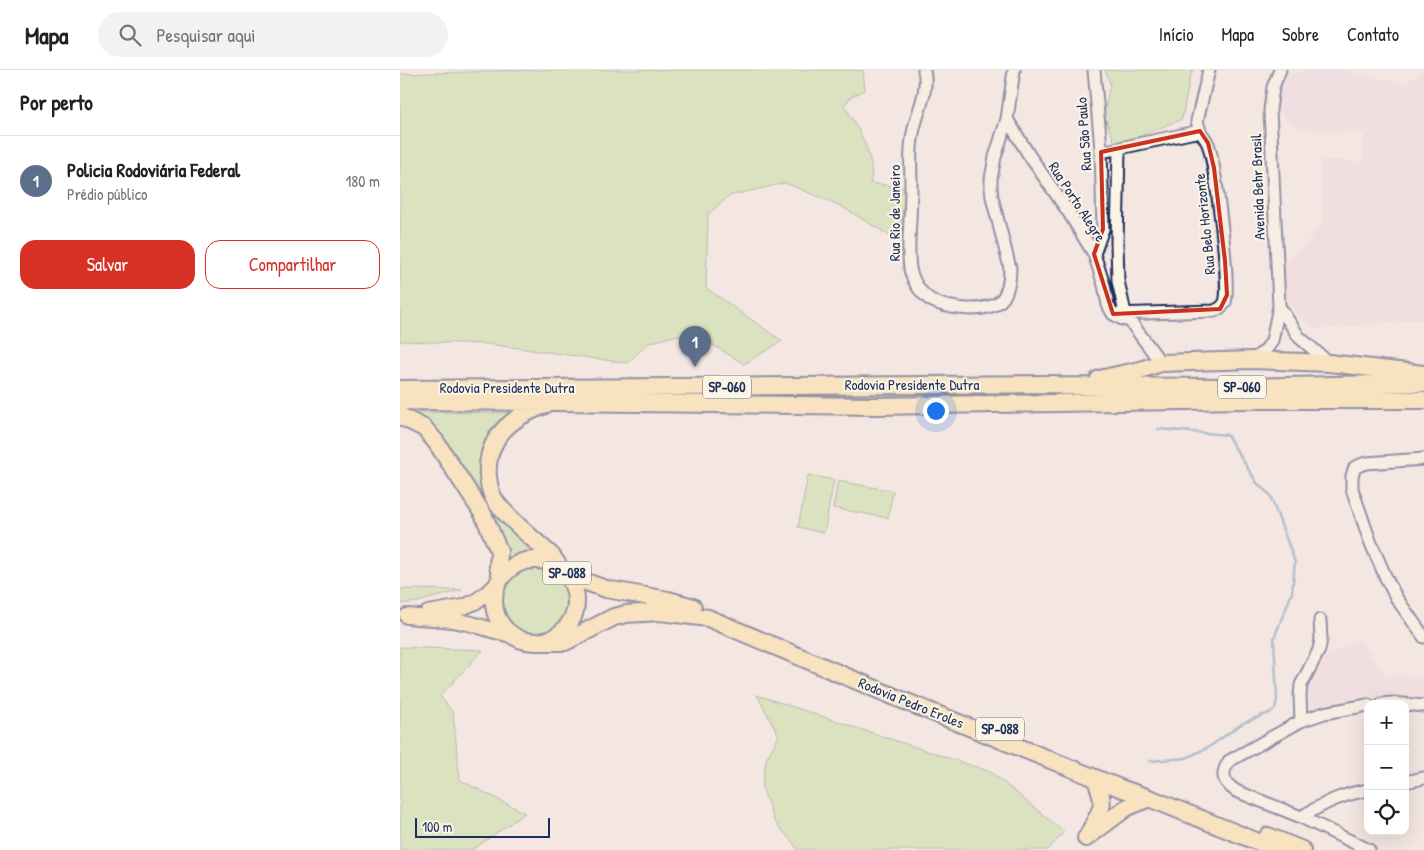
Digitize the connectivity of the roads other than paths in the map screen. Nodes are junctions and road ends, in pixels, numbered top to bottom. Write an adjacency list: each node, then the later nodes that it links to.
1 (924, 70): 6 (street, Rua Rio de Janeiro)
2 (1014, 70): 6 (street)
3 (1094, 70): 9 (street, Rua São Paulo)
4 (1209, 70): 7 (street)
5 (1280, 70): 12 (street, Avenida Behr Brasil)
6 (1007, 119): 11 (street, Rua Porto Alegre)
7 (1200, 131): 8 (street); 13 (street, Rua Belo Horizonte)
8 (1119, 149): 9 (street); 10 (street)
9 (1101, 152): 11 (street, Rua São Paulo)
10 (1117, 243): 11 (street); 13 (street)
11 (1094, 254): 13 (street, Rua Porto Alegre)
12 (1278, 306): 14 (street, Avenida Behr Brasil); 16 (street)
13 (1128, 317): 15 (street)
14 (1252, 360): 15 (highway); 16 (highway)
15 (1161, 363): 19 (highway)
16 (1329, 363): 17 (highway)
17 (1424, 374)
18 (1424, 383): 19 (highway, Rodovia Presidente Dutra / SP-060)
19 (1061, 386): 20 (highway, Rodovia Presidente Dutra / SP-060)
20 (400, 389)
21 (1424, 400): 23 (highway, Rodovia Presidente Dutra / SP-060)
22 (400, 401): 23 (highway, Rodovia Presidente Dutra / SP-060)
23 (556, 402): 26 (highway)
24 (400, 416): 27 (highway)
25 (1424, 459): 31 (street)
26 (564, 571): 27 (highway, Rodovia Pedro Eroles / SP-088); 32 (highway, SP-088); 44 (highway, Rodovia Pedro Eroles / SP-088)
27 (499, 581): 28 (main road, Rodovia Pedro Eroles / SP-088); 30 (highway)
28 (404, 616): 30 (main road, Rodovia Pedro Eroles / SP-088)
29 (1320, 620): 36 (street)
30 (513, 635): 32 (highway, Rodovia Pedro Eroles / SP-088)
31 (1424, 637)
32 (539, 642): 37 (highway, Rodovia Pedro Eroles / SP-088)
33 (1409, 705): 35 (street)
34 (1364, 706): 36 (street)
35 (1424, 706)
36 (1301, 721): 42 (street)
37 (1095, 778): 41 (highway, Rodovia Pedro Eroles / SP-088); 41 (highway)
38 (1424, 778): 39 (street)
39 (1409, 781)
40 (1364, 791): 42 (street)
41 (1149, 798): 43 (highway, Rodovia Pedro Eroles / SP-088)
42 (1301, 817): 45 (street)
43 (1278, 850)
44 (1302, 850)
45 (1369, 850)

